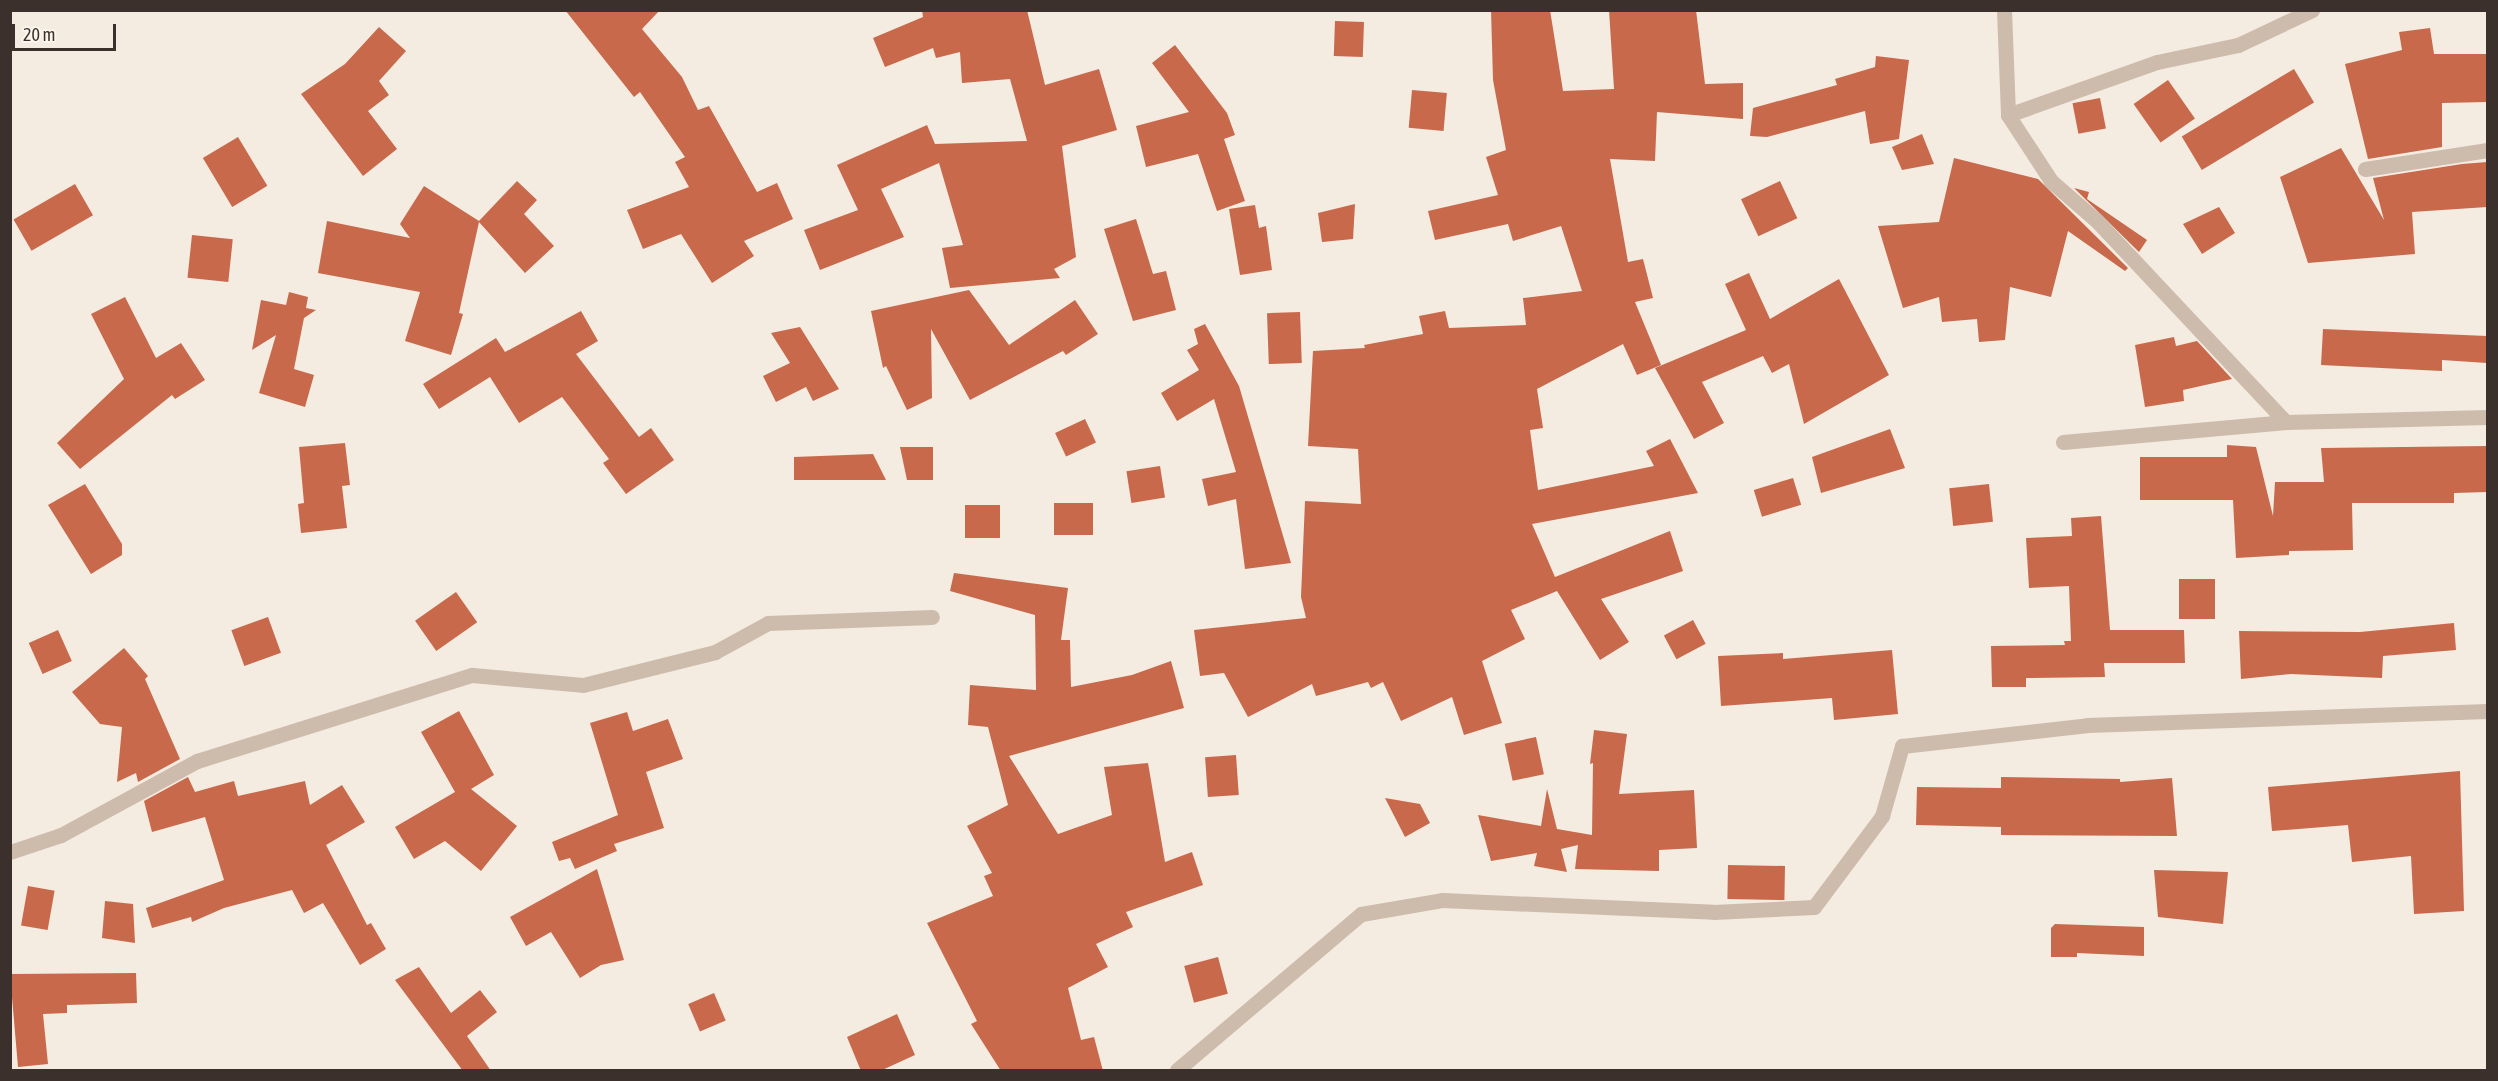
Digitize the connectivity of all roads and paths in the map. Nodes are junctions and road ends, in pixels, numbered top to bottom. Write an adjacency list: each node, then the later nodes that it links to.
1 (2004, 10): 3 (street)
2 (2312, 10): 3 (street)
3 (2008, 115): 7 (street)
4 (2487, 150): 5 (street)
5 (2365, 169)
6 (2487, 417): 7 (street)
7 (2286, 422): 8 (street)
8 (2063, 442)
9 (932, 617): 11 (street)
10 (2487, 711): 12 (street)
11 (10, 852)
12 (1177, 1071)

